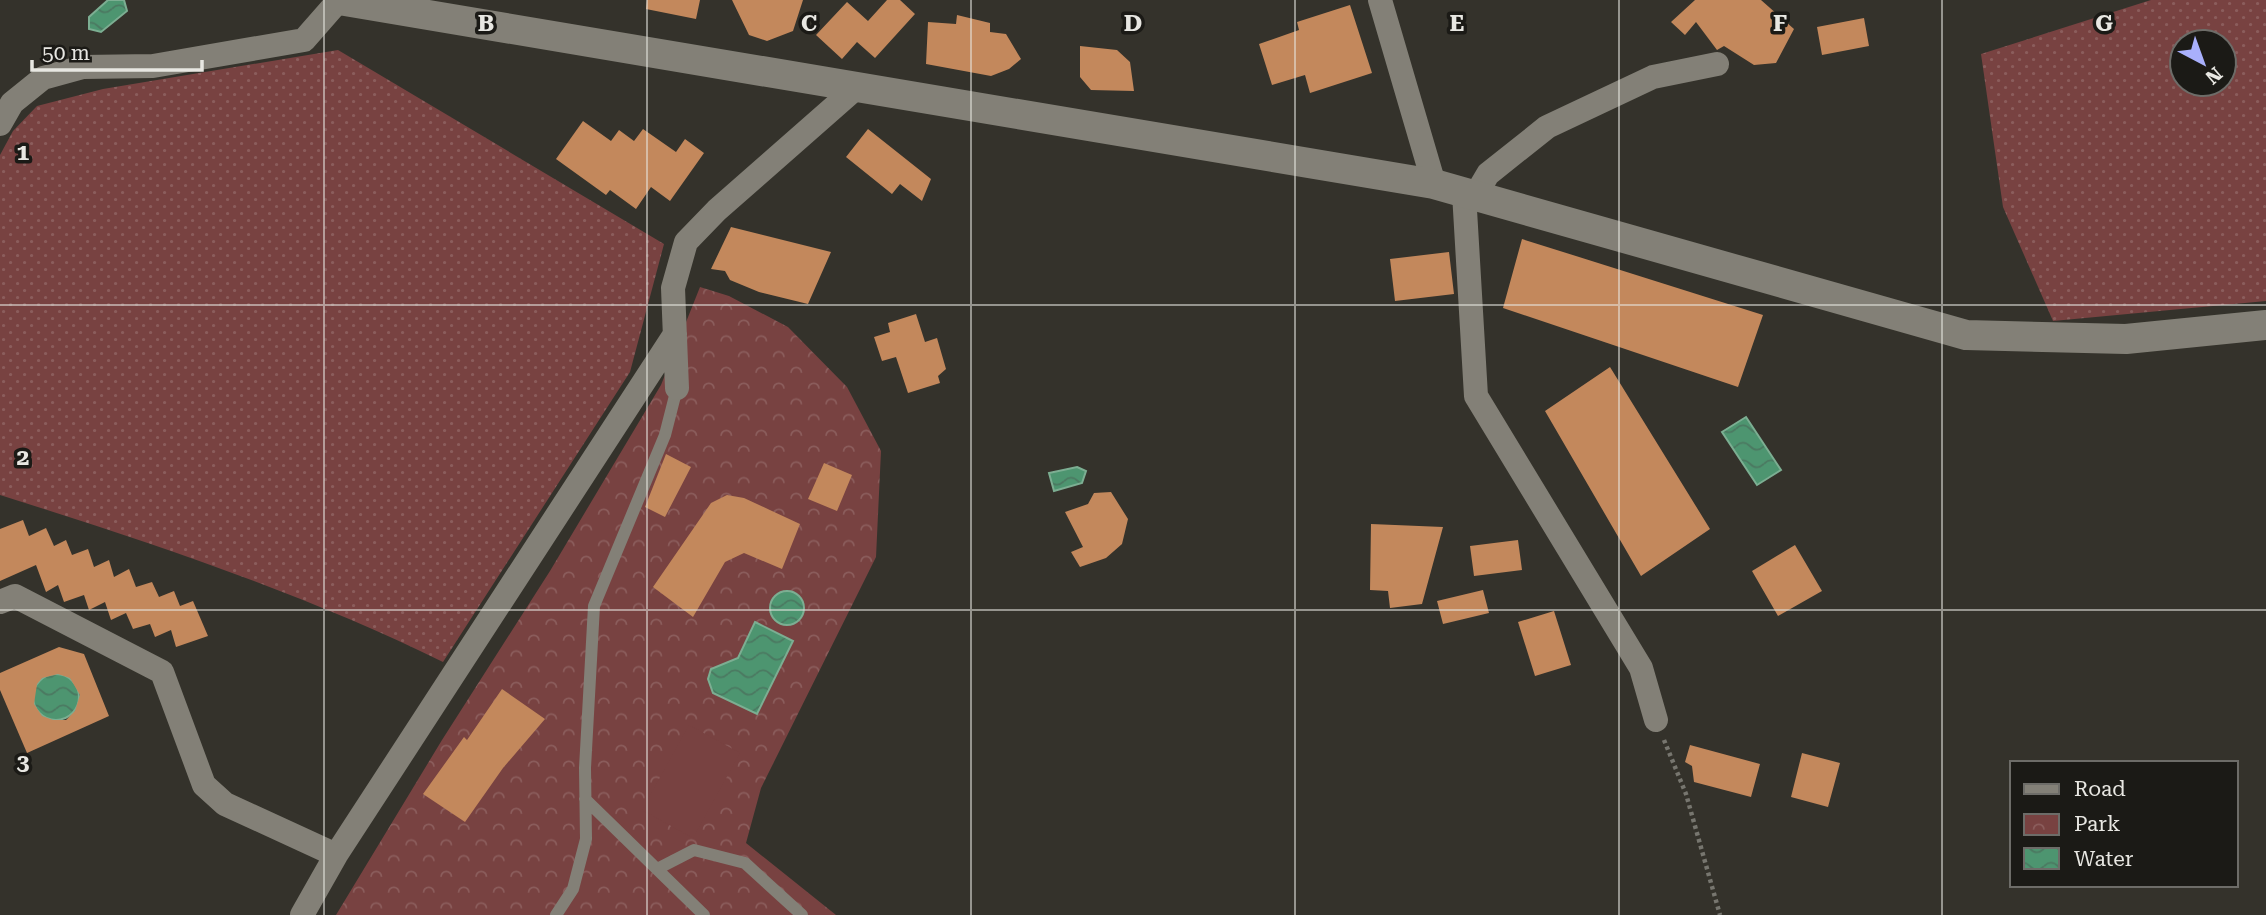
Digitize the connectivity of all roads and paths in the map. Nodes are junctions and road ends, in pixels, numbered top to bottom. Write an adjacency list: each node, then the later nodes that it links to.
1 (339, 0): 4 (street); 5 (street)
2 (1380, 0): 6 (street)
3 (1717, 64): 7 (street)
4 (857, 88): 6 (street); 9 (street)
5 (0, 124)
6 (1434, 184): 7 (street)
7 (1470, 194): 8 (street); 12 (street)
8 (2266, 325)
9 (675, 334): 10 (street); 14 (street)
10 (677, 388): 13 (lane)
11 (0, 602): 14 (street)
12 (1656, 720): 20 (path)
13 (586, 799): 15 (lane); 17 (lane)
14 (336, 855): 16 (street)
15 (659, 868): 18 (lane); 19 (lane)
16 (302, 915)
17 (556, 915)
18 (704, 915)
19 (802, 915)
20 (1720, 915)

